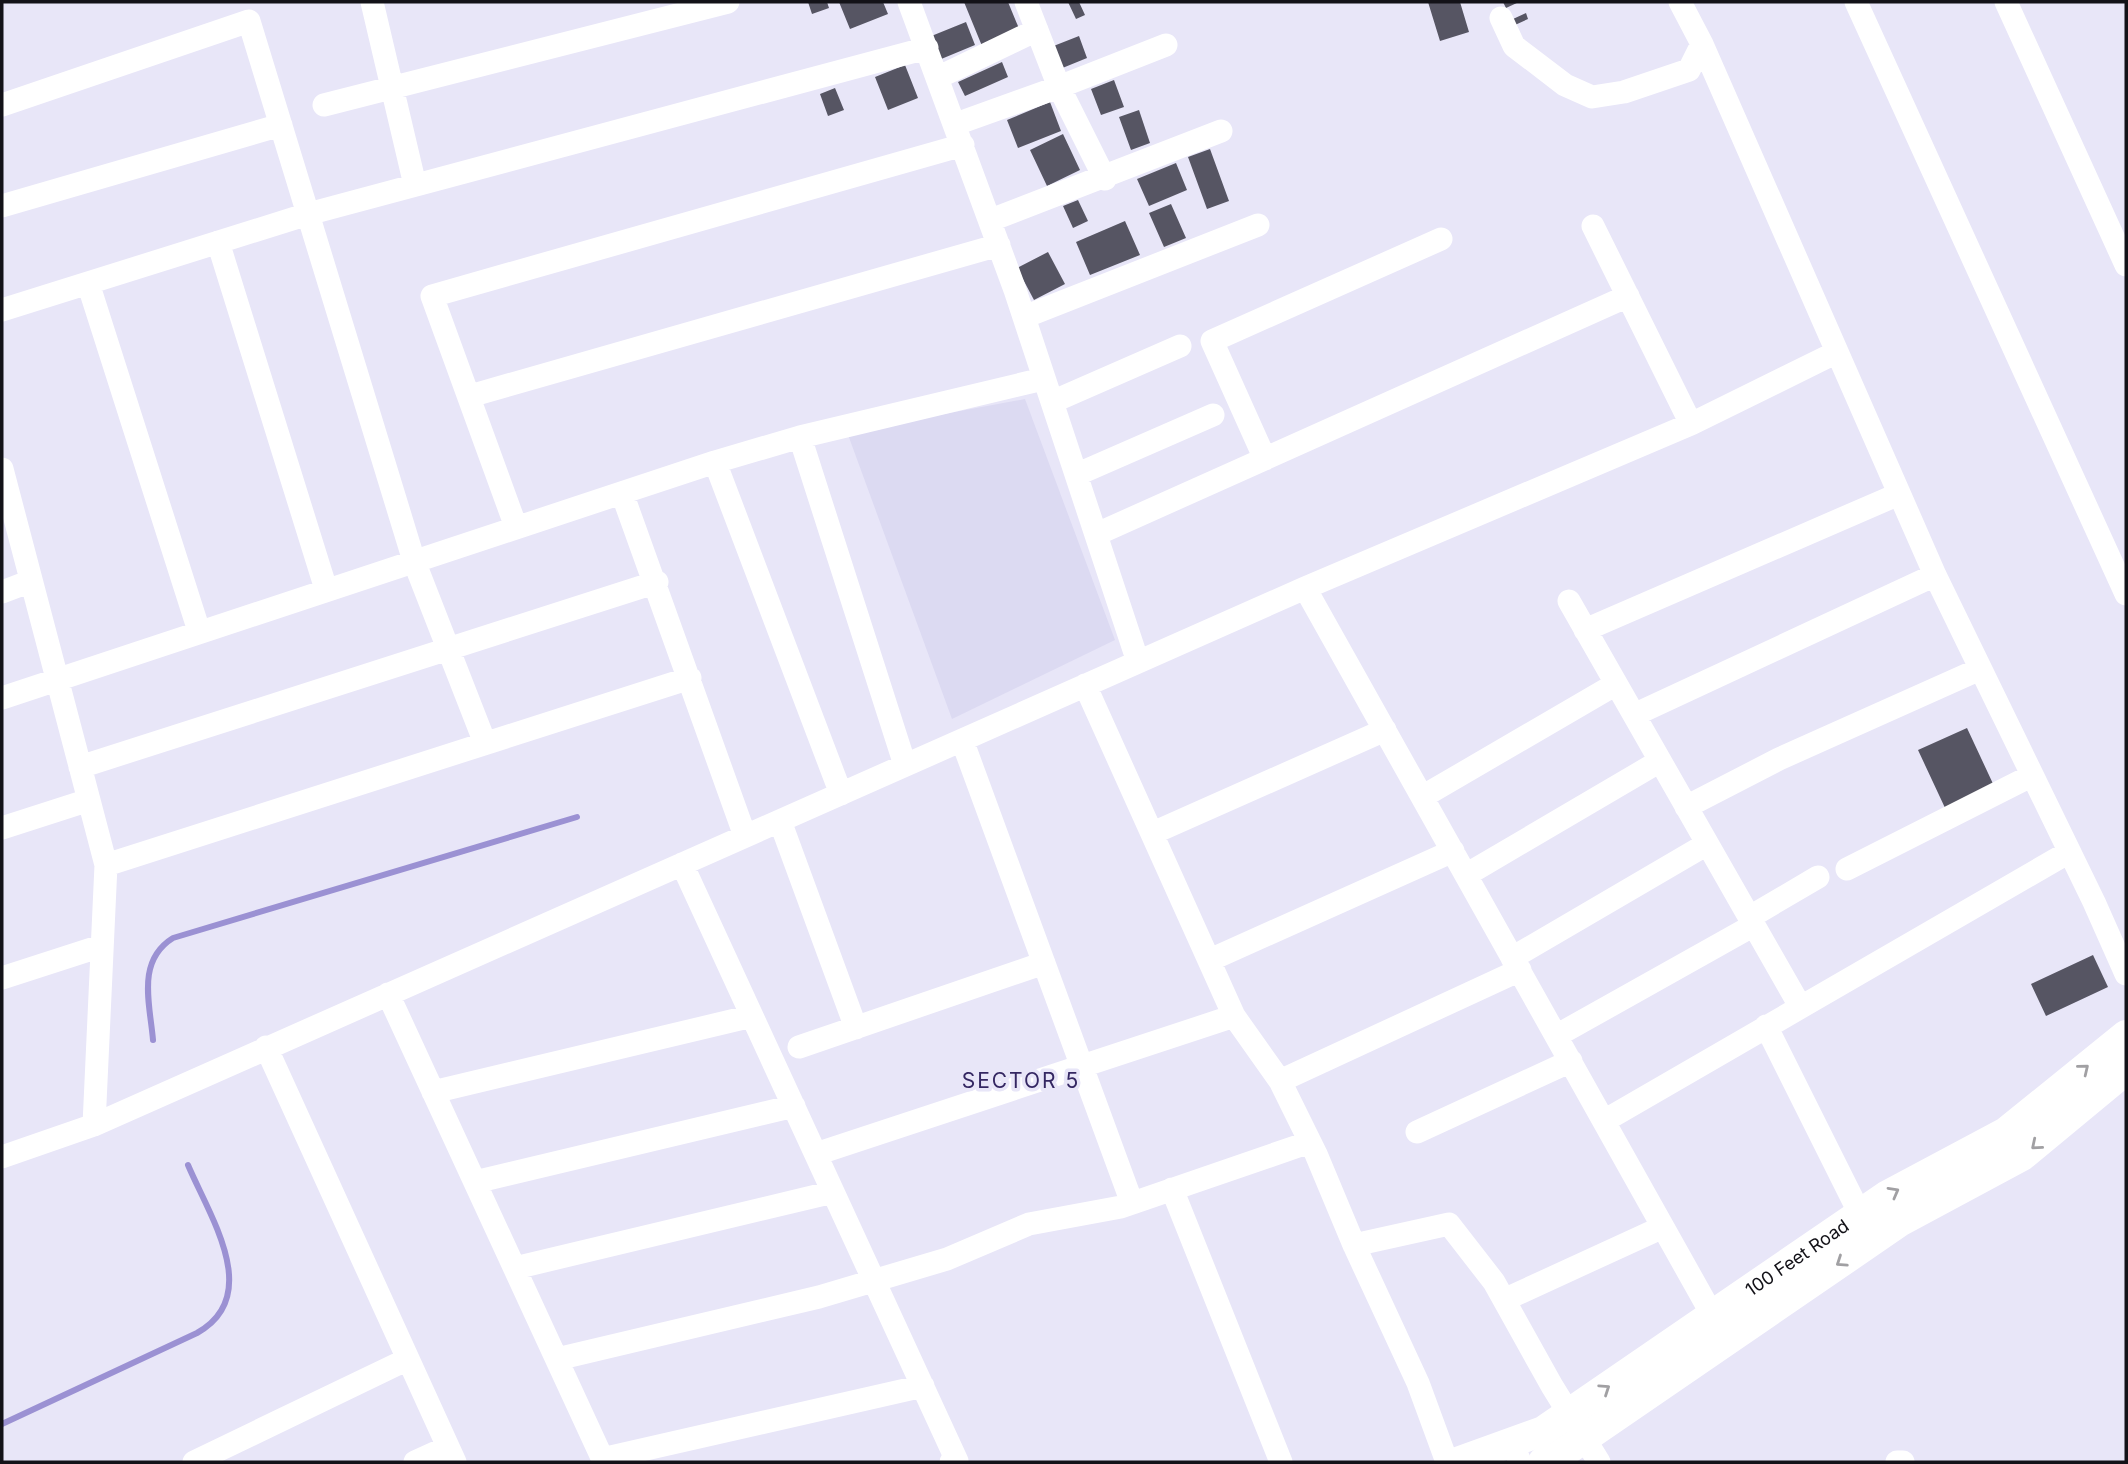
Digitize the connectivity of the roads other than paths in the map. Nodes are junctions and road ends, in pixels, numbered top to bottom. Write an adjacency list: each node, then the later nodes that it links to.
1 (372, 2): 15 (street)
2 (728, 2): 15 (street)
3 (909, 2): 12 (street)
4 (1026, 2): 9 (street)
5 (1680, 2): 10 (street)
6 (1856, 2): 59 (street)
7 (2006, 2): 31 (street)
8 (1501, 18): 10 (street)
9 (1037, 30): 13 (street); 14 (street)
10 (1702, 44): 37 (street)
11 (1166, 45): 14 (street)
12 (927, 48): 13 (street); 22 (street)
13 (939, 77): 20 (street)
14 (1059, 87): 20 (street); 21 (street)
15 (392, 88): 16 (street); 22 (street)
16 (324, 105)
17 (2, 106): 18 (street)
18 (281, 125): 23 (street); 24 (street)
19 (1222, 131): 21 (street)
20 (960, 134): 25 (street); 39 (street)
21 (1105, 179): 25 (street)
22 (415, 185): 24 (street)
23 (2, 206)
24 (308, 214): 29 (street); 52 (street)
25 (991, 220): 30 (street)
26 (1258, 225): 35 (street)
27 (1593, 226): 33 (street)
28 (1441, 239): 44 (street)
29 (218, 242): 32 (street); 57 (street)
30 (999, 245): 35 (street); 39 (street)
31 (2126, 265)
32 (88, 283): 34 (street); 62 (street)
33 (1628, 296): 42 (street); 44 (street)
34 (2, 310)
35 (1024, 317): 38 (street)
36 (1180, 346): 40 (street)
37 (1837, 352): 42 (street); 49 (street)
38 (1044, 379): 40 (street); 43 (street)
39 (470, 396): 50 (street)
40 (1052, 402): 46 (street)
41 (1213, 415): 46 (street)
42 (1691, 424): 56 (street)
43 (800, 437): 45 (street); 76 (street)
44 (1265, 459): 51 (street)
45 (715, 462): 48 (street); 79 (street)
46 (1078, 474): 51 (street)
47 (3, 475): 54 (street)
48 (622, 493): 50 (street); 55 (street)
49 (1899, 494): 53 (street); 61 (street)
50 (516, 527): 52 (street)
51 (1097, 534): 64 (street)
52 (414, 561): 57 (street); 63 (street)
53 (1935, 575): 65 (street); 71 (street)
54 (31, 581): 58 (street); 66 (street)
55 (657, 582): 63 (street); 67 (street)
56 (1305, 588): 64 (street); 72 (street)
57 (326, 589): 62 (street)
58 (2, 592)
59 (2126, 594)
60 (1569, 601): 61 (street)
61 (1585, 630): 68 (street)
62 (199, 631): 66 (street)
63 (448, 649): 74 (street); 77 (street)
64 (1138, 662): 69 (street)
65 (1980, 669): 78 (street); 82 (street)
66 (57, 677): 70 (street); 77 (street)
67 (690, 678): 74 (street); 86 (street)
68 (1616, 684): 71 (street); 80 (street)
69 (1085, 685): 73 (street); 85 (street)
70 (2, 698)
71 (1634, 715): 75 (street)
72 (1385, 730): 80 (street); 85 (street)
73 (962, 740): 76 (street); 98 (street)
74 (485, 743): 91 (street)
75 (1660, 761): 82 (street); 93 (street)
76 (905, 765): 79 (street)
77 (80, 767): 81 (street)
78 (2031, 776): 89 (street); 92 (street)
79 (841, 794): 83 (street)
80 (1422, 797): 88 (street)
81 (89, 800): 84 (street); 91 (street)
82 (1686, 807): 87 (street)
83 (780, 821): 86 (street); 107 (street)
84 (2, 828)
85 (1153, 834): 97 (street)
86 (745, 836): 90 (street)
87 (1707, 844): 95 (street); 99 (street)
88 (1453, 851): 93 (street); 97 (street)
89 (2069, 852): 100 (street); 103 (street)
90 (682, 864): 102 (street); 104 (street)
91 (106, 865): 96 (street)
92 (1847, 869)
93 (1466, 875): 99 (street)
94 (1818, 877): 95 (street)
95 (1752, 921): 103 (street); 109 (street)
96 (101, 946): 101 (street); 119 (street)
97 (1210, 960): 105 (street)
98 (1044, 963): 107 (street); 113 (street)
99 (1516, 964): 109 (street); 115 (street)
100 (2126, 974)
101 (2, 978)
102 (388, 994): 110 (street); 116 (street)
103 (1800, 1006): 106 (street)
104 (752, 1016): 116 (street); 117 (street)
105 (1234, 1016): 113 (street); 115 (street)
106 (1766, 1026): 118 (street); 128 (street)
107 (856, 1028): 111 (street)
108 (2126, 1035): 128 (main road, 100 Feet Road, one-way to 108)
109 (1556, 1036): 112 (street)
110 (266, 1047): 119 (street); 135 (street)
111 (799, 1047)
112 (1571, 1061): 118 (street); 120 (street)
113 (1082, 1066): 122 (street); 127 (street)
114 (2126, 1070): 128 (main road, 100 Feet Road, one-way to 128)
115 (1280, 1081): 121 (street)
116 (433, 1092): 124 (street)
117 (794, 1106): 122 (street); 124 (street)
118 (1604, 1121): 134 (street)
119 (94, 1125): 123 (street)
120 (1417, 1132)
121 (1310, 1142): 125 (street); 130 (street)
122 (816, 1154): 126 (street)
123 (2, 1157)
124 (475, 1182): 131 (street)
125 (1172, 1189): 127 (street); 146 (street)
126 (834, 1192): 131 (street); 132 (street)
127 (1132, 1203): 132 (street)
128 (1867, 1227): 134 (main road, 100 Feet Road)
129 (1652, 1232): 133 (street)
130 (1354, 1245): 133 (street); 147 (street)
131 (515, 1268): 136 (street)
132 (874, 1280): 136 (street); 137 (street)
133 (1506, 1299): 138 (street)
134 (1720, 1328): 138 (main road, 100 Feet Road)
135 (408, 1359): 140 (street); 141 (street)
136 (557, 1359): 142 (street)
137 (923, 1386): 142 (street); 145 (street)
138 (1584, 1438): 139 (main road, 100 Feet Road); 149 (main road, 100 Feet Road)
139 (1516, 1452): 148 (main road, 100 Feet Road)
140 (234, 1454): 143 (street)
141 (452, 1455): 144 (street)
142 (603, 1461)
143 (194, 1462)
144 (415, 1462)
145 (951, 1462)
146 (1281, 1462)
147 (1447, 1462)
148 (1457, 1462)
149 (1543, 1462)
150 (1897, 1462): 151 (street)
151 (1903, 1462)

